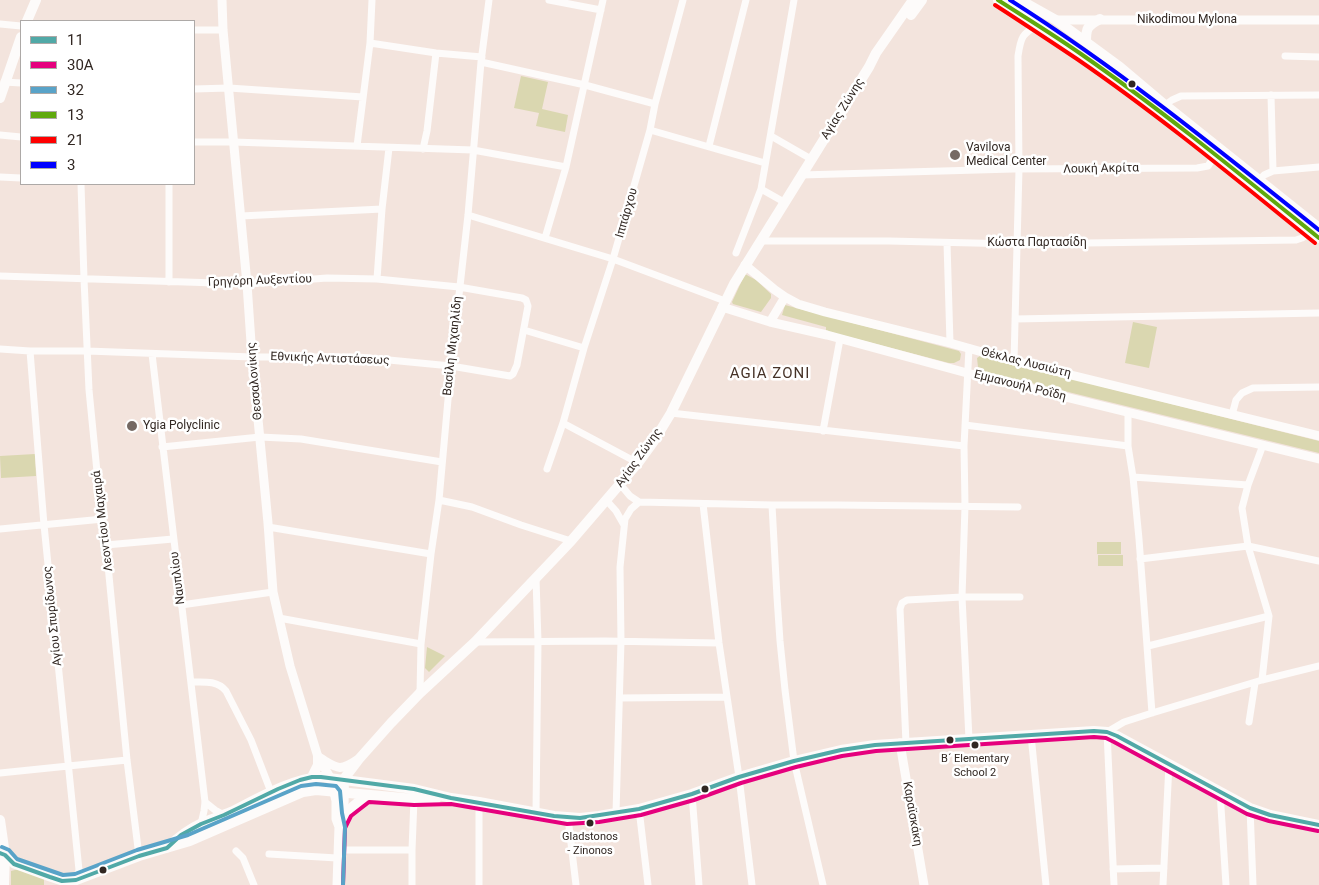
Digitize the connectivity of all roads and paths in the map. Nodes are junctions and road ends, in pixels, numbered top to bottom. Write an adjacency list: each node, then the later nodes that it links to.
1 (36, 0): 15 (main road)
2 (222, 0): 23 (street, Θεσσαλονίκης)
3 (372, 0): 26 (street)
4 (489, 0): 30 (street, Βασίλη Μιχαηλίδη)
5 (549, 0): 14 (street)
6 (603, 0): 14 (street)
7 (683, 0): 41 (street, Ιππάρχου)
8 (746, 0): 50 (street)
9 (794, 0): 45 (street)
10 (913, 0): 31 (main road, Αγίας Ζώνης)
11 (922, 0): 31 (main road, Αγίας Ζώνης)
12 (998, 0): 20 (main road)
13 (1020, 0): 16 (main road)
14 (601, 10): 34 (street)
15 (27, 20)
16 (1056, 20): 17 (street, Nikodimou Mylona); 25 (main road)
17 (1100, 20): 18 (street, Nikodimou Mylona); 25 (main road)
18 (1319, 20)
19 (0, 24): 21 (street)
20 (1038, 24): 54 (main road); 59 (street)
21 (20, 26)
22 (195, 30): 23 (street)
23 (224, 30): 35 (street, Θεσσαλονίκης)
24 (20, 40): 32 (main road)
25 (1086, 42): 42 (main road)
26 (370, 43): 27 (street); 39 (street)
27 (436, 53): 30 (street); 52 (street)
28 (1285, 56): 29 (street)
29 (1319, 57)
30 (482, 60): 34 (street); 53 (street, Βασίλη Μιχαηλίδη)
31 (868, 67): 55 (main road, Αγίας Ζώνης)
32 (4, 82): 33 (street); 40 (main road)
33 (20, 83)
34 (585, 86): 41 (street); 57 (street)
35 (229, 88): 36 (street); 39 (street); 48 (street, Θεσσαλονίκης)
36 (195, 89)
37 (1271, 95): 38 (street); 42 (street); 60 (street)
38 (1319, 95)
39 (363, 97): 49 (street)
40 (0, 98)
41 (656, 104): 43 (street, Ιππάρχου)
42 (1165, 105): 64 (main road)
43 (650, 130): 50 (street); 78 (street, Ιππάρχου)
44 (0, 135): 46 (street)
45 (771, 136): 55 (street); 56 (street)
46 (20, 137)
47 (195, 142): 48 (street)
48 (233, 142): 49 (street); 71 (street, Θεσσαλονίκης)
49 (357, 146): 51 (street)
50 (709, 146): 56 (street)
51 (389, 148): 52 (street); 69 (street)
52 (424, 149): 53 (street)
53 (473, 150): 57 (street); 70 (street, Βασίλη Μιχαηλίδη)
54 (1215, 155): 59 (street, Λουκή Ακρίτα); 64 (main road)
55 (811, 159): 61 (main road, Αγίας Ζώνης)
56 (765, 163): 67 (street)
57 (566, 167): 73 (street)
58 (1319, 167): 60 (street)
59 (1018, 169): 61 (street, Λουκή Ακρίτα); 76 (street)
60 (1273, 171): 64 (street)
61 (802, 175): 68 (main road, Αγίας Ζώνης)
62 (0, 177): 63 (street)
63 (20, 178)
64 (1256, 183): 72 (main road)
65 (81, 185): 82 (street, Λεοντίου Μαχαιρά)
66 (168, 185): 83 (street)
67 (761, 189): 68 (street); 77 (street)
68 (784, 202): 74 (main road, Αγίας Ζώνης)
69 (382, 209): 71 (street); 81 (street)
70 (468, 215): 73 (street); 85 (street, Βασίλη Μιχαηλίδη)
71 (241, 216): 84 (street, Θεσσαλονίκης)
72 (1316, 233): 76 (street, Κώστα Παρτασίδη)
73 (546, 238): 78 (street)
74 (760, 241): 75 (street, Κώστα Παρτασίδη); 79 (main road, Αγίας Ζώνης)
75 (947, 243): 76 (street, Κώστα Παρτασίδη); 93 (street)
76 (1016, 244): 89 (street)
77 (736, 253)
78 (613, 259): 87 (street); 94 (street, Ιππάρχου)
79 (746, 265): 86 (street, Θέκλας Λυσιώτη); 87 (main road, Αγίας Ζώνης)
80 (0, 276): 82 (street, Γρηγόρη Αυξεντίου)
81 (376, 279): 84 (street, Γρηγόρη Αυξεντίου); 85 (street, Γρηγόρη Αυξεντίου)
82 (84, 280): 83 (street, Γρηγόρη Αυξεντίου); 98 (street, Λεοντίου Μαχαιρά)
83 (170, 282): 84 (street, Γρηγόρη Αυξεντίου)
84 (247, 284): 100 (street, Θεσσαλονίκης)
85 (459, 287): 91 (street, Γρηγόρη Αυξεντίου); 102 (street, Βασίλη Μιχαηλίδη)
86 (785, 297): 90 (street); 93 (street, Θέκλας Λυσιώτη)
87 (723, 304): 90 (street, Εμμανουήλ Ροΐδη); 106 (main road, Αγίας Ζώνης)
88 (1319, 313): 89 (street)
89 (1015, 319): 101 (street)
90 (770, 322): 92 (street, Εμμανουήλ Ροΐδη)
91 (524, 330): 94 (street); 102 (street, Εθνικής Αντιστάσεως)
92 (840, 339): 103 (street, Εμμανουήλ Ροΐδη); 110 (street)
93 (950, 343): 95 (street, Θέκλας Λυσιώτη)
94 (584, 348): 108 (street, Ιππάρχου)
95 (969, 348): 101 (street, Θέκλας Λυσιώτη); 103 (street)
96 (0, 349): 97 (street, Εθνικής Αντιστάσεως)
97 (30, 351): 98 (street, Εθνικής Αντιστάσεως); 133 (street, Αγίου Σπυρίδωνος)
98 (87, 351): 99 (street, Εθνικής Αντιστάσεως); 131 (street, Λεοντίου Μαχαιρά)
99 (152, 354): 100 (street, Εθνικής Αντιστάσεως); 116 (street, Ναυπλίου)
100 (252, 357): 102 (street, Εθνικής Αντιστάσεως); 112 (street, Θεσσαλονίκης)
101 (1014, 361): 107 (street, Θέκλας Λυσιώτη)
102 (451, 366): 118 (street, Βασίλη Μιχαηλίδη)
103 (967, 373): 105 (street, Εμμανουήλ Ροΐδη); 109 (street)
104 (1319, 387): 107 (street)
105 (1128, 412): 113 (street, Εμμανουήλ Ροΐδη); 115 (street)
106 (671, 413): 110 (street); 119 (main road, Αγίας Ζώνης)
107 (1232, 415): 111 (street, Θέκλας Λυσιώτη)
108 (563, 423): 119 (street); 120 (street, Ιππάρχου)
109 (965, 425): 114 (street); 115 (street)
110 (823, 431): 114 (street)
111 (1319, 436)
112 (260, 437): 116 (street); 118 (street); 134 (street, Θεσσαλονίκης)
113 (1262, 445): 117 (street, Εμμανουήλ Ροΐδη); 123 (street)
114 (964, 446): 129 (street)
115 (1128, 446): 121 (street)
116 (162, 447): 136 (street, Ναυπλίου)
117 (1319, 459)
118 (442, 462): 124 (street, Βασίλη Μιχαηλίδη)
119 (638, 463): 122 (main road, Αγίας Ζώνης)
120 (547, 469)
121 (1133, 477): 123 (street); 141 (street)
122 (620, 484): 125 (main road, Αγίας Ζώνης); 126 (street)
123 (1248, 485): 139 (street)
124 (439, 500): 137 (street); 140 (street, Βασίλη Μιχαηλίδη)
125 (607, 501): 132 (street); 137 (main road, Αγίας Ζώνης)
126 (639, 502): 127 (street); 132 (street)
127 (703, 504): 128 (street); 153 (street)
128 (772, 505): 129 (street); 171 (street)
129 (965, 506): 130 (street); 145 (street)
130 (1018, 507)
131 (102, 519): 133 (street); 138 (street, Λεοντίου Μαχαιρά)
132 (624, 524): 150 (street)
133 (44, 525): 135 (street); 173 (street, Αγίου Σπυρίδωνος)
134 (268, 527): 140 (street); 144 (street, Θεσσαλονίκης)
135 (0, 529)
136 (173, 539): 138 (street); 147 (street, Ναυπλίου)
137 (571, 541): 143 (main road, Αγίας Ζώνης)
138 (106, 545): 170 (street, Λεοντίου Μαχαιρά)
139 (1248, 546): 141 (street); 142 (street); 148 (street)
140 (431, 554): 154 (street, Βασίλη Μιχαηλίδη)
141 (1140, 559): 155 (street)
142 (1319, 561)
143 (536, 578): 151 (main road, Αγίας Ζώνης); 152 (street)
144 (273, 592): 147 (street); 149 (street, Θεσσαλονίκης)
145 (962, 598): 146 (street); 166 (street); 167 (street)
146 (1020, 598)
147 (181, 605): 157 (street, Ναυπλίου)
148 (1269, 616): 155 (street); 158 (street)
149 (279, 618): 154 (street); 168 (street, Θεσσαλονίκης)
150 (621, 641): 152 (street); 153 (street); 161 (street)
151 (475, 642): 152 (street); 159 (main road, Αγίας Ζώνης)
152 (538, 642): 191 (street)
153 (719, 643): 160 (street)
154 (421, 644): 159 (street, Βασίλη Μιχαηλίδη)
155 (1148, 646): 162 (street)
156 (1319, 666): 158 (street)
157 (191, 682): 180 (street); 187 (street, Ναυπλίου)
158 (1258, 682): 162 (street); 163 (street)
159 (420, 692): 169 (main road, Αγίας Ζώνης)
160 (727, 697): 161 (street); 176 (street)
161 (620, 698): 192 (street)
162 (1152, 713): 164 (street)
163 (1249, 722)
164 (1107, 732): 165 (main road); 172 (main road); 207 (street)
165 (1031, 735): 166 (main road); 220 (street)
166 (969, 739): 167 (main road)
167 (903, 743): 171 (main road); 219 (street, Καραϊσκάκη)
168 (318, 757): 169 (street); 175 (main road); 177 (street, Θεσσαλονίκης)
169 (359, 759): 178 (main road, Αγίας Ζώνης); 179 (main road)
170 (127, 760): 173 (street); 205 (street, Λεοντίου Μαχαιρά)
171 (794, 761): 176 (main road); 218 (street)
172 (1169, 764): 181 (main road); 206 (street)
173 (68, 766): 174 (street); 208 (street, Αγίου Σπυρίδωνος)
174 (0, 773)
175 (312, 777): 177 (main road); 180 (main road)
176 (739, 777): 183 (main road); 217 (street)
177 (331, 779): 178 (main road); 182 (street, Θεσσαλονίκης)
178 (344, 780): 179 (main road); 182 (main road, Αγίας Ζώνης)
179 (368, 784): 185 (main road)
180 (272, 792): 193 (main road)
181 (1220, 792): 189 (main road); 223 (street)
182 (339, 793): 184 (main road); 196 (street, Θεσσαλονίκης); 199 (main road)
183 (692, 794): 190 (main road); 216 (street)
184 (367, 796): 186 (main road); 196 (main road)
185 (451, 798): 186 (main road); 188 (main road)
186 (414, 799): 200 (street)
187 (205, 802): 193 (street); 197 (street, Ναυπλίου)
188 (479, 802): 191 (main road); 213 (street)
189 (1250, 808): 198 (main road); 224 (street)
190 (639, 809): 192 (main road); 215 (street)
191 (536, 812): 194 (main road)
192 (616, 813): 194 (main road)
193 (224, 815): 197 (main road)
194 (568, 818): 214 (street)
195 (0, 820): 202 (main road)
196 (341, 823): 204 (street, Θεσσαλονίκης)
197 (201, 824): 199 (main road)
198 (1319, 825)
199 (167, 848): 205 (main road)
200 (412, 850): 204 (street); 212 (street)
201 (236, 851): 210 (street)
202 (2, 854): 208 (street); 209 (main road)
203 (269, 854): 204 (street)
204 (337, 854): 211 (street, Θεσσαλονίκης)
205 (139, 856): 208 (main road)
206 (1164, 868): 207 (street); 222 (street)
207 (1114, 869): 221 (street)
208 (72, 883)
209 (4, 885)
210 (254, 885)
211 (336, 885)
212 (412, 885)
213 (479, 885)
214 (576, 885)
215 (648, 885)
216 (699, 885)
217 (752, 885)
218 (823, 885)
219 (924, 885)
220 (1046, 885)
221 (1114, 885)
222 (1163, 885)
223 (1226, 885)
224 (1253, 885)

